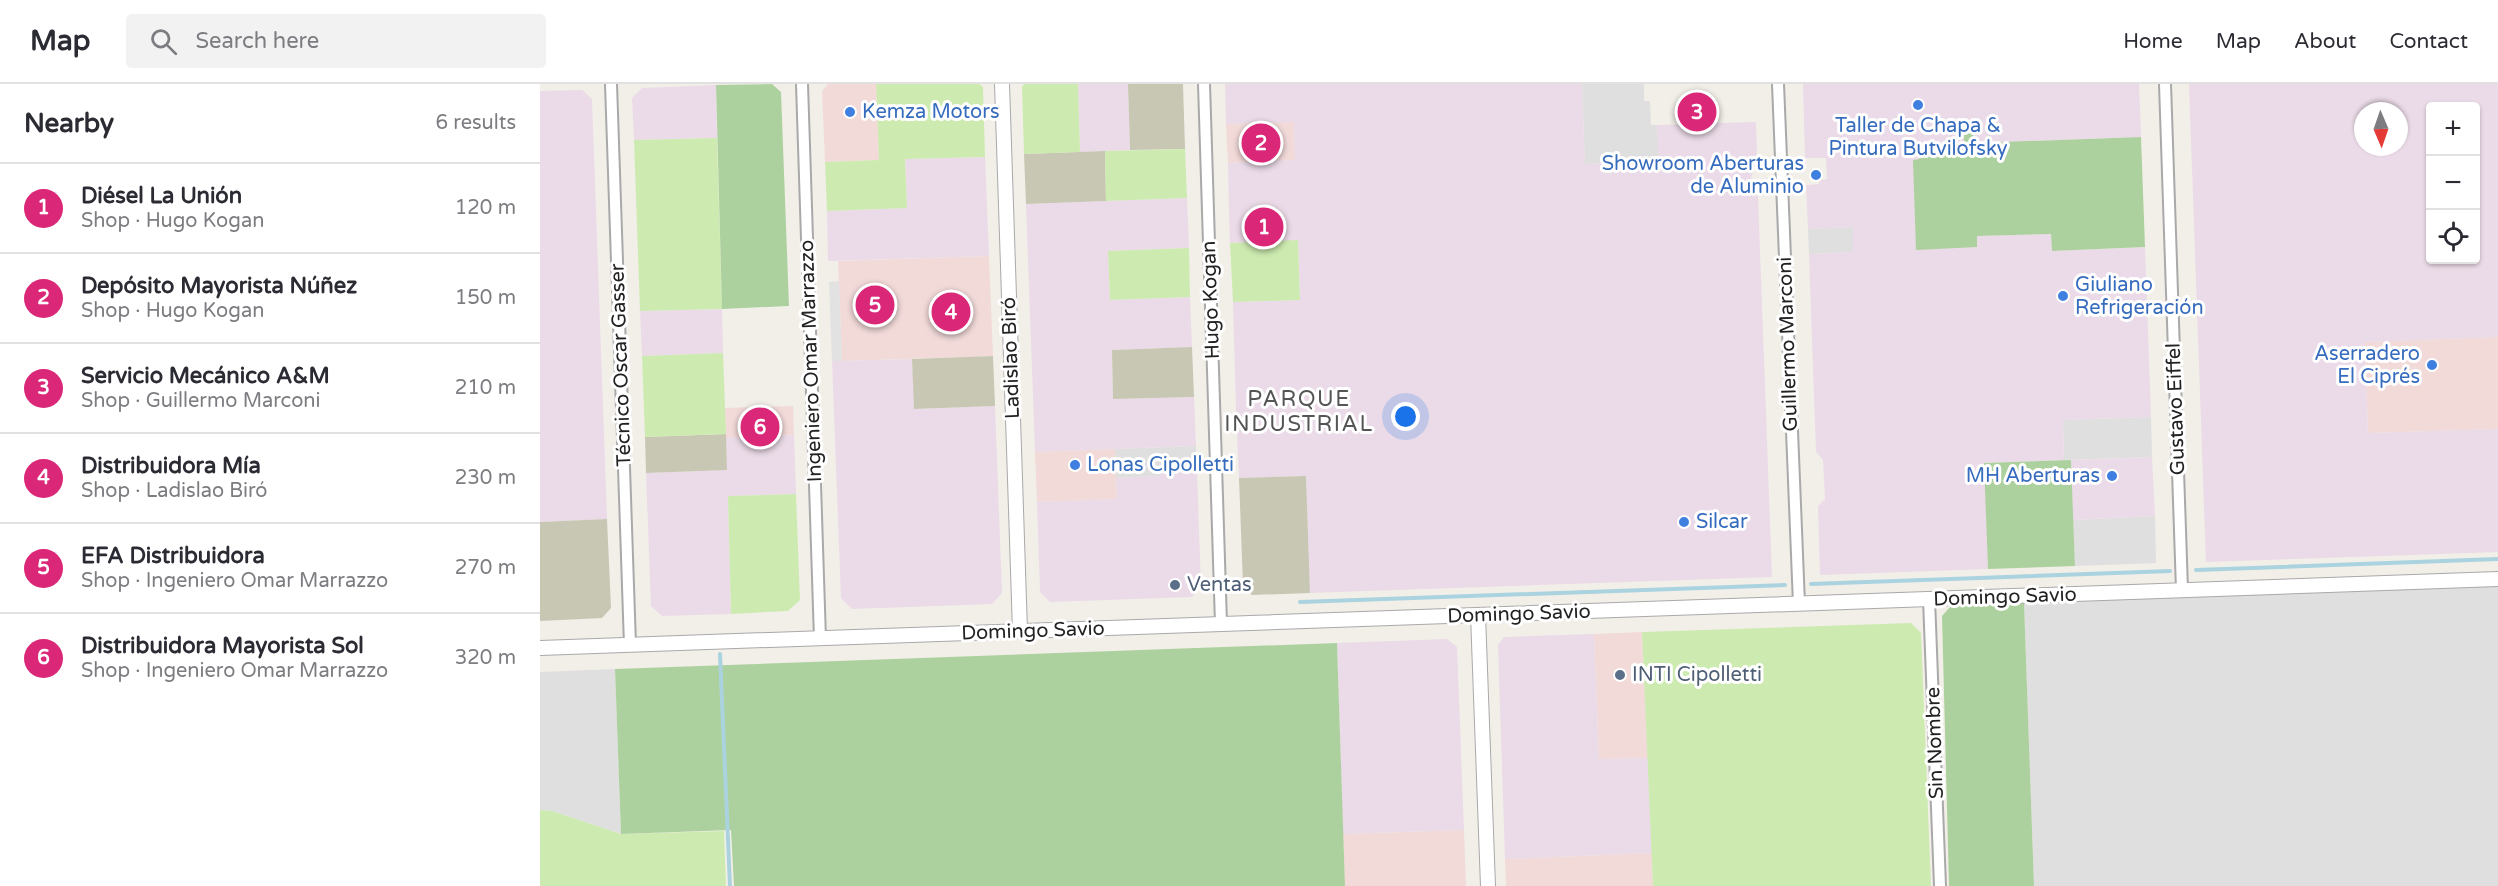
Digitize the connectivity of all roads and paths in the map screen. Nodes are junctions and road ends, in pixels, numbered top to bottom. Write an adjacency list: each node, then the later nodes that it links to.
1 (611, 84): 15 (street, Técnico Oscar Gasser)
2 (802, 84): 14 (street, Ingeniero Omar Marrazzo)
3 (1002, 84): 13 (street, Ladislao Biró)
4 (1204, 84): 12 (street, Hugo Kogan)
5 (1778, 84): 10 (street, Guillermo Marconi)
6 (2165, 84): 8 (street, Gustavo Eiffel)
7 (2498, 579): 8 (street, Domingo Savio)
8 (2182, 590): 9 (street, Domingo Savio)
9 (1929, 599): 10 (street, Domingo Savio); 18 (street, Sin Nombre)
10 (1799, 604): 11 (street, Domingo Savio)
11 (1478, 615): 12 (street, Domingo Savio); 17 (street)
12 (1221, 624): 13 (street, Domingo Savio)
13 (1020, 631): 14 (street, Domingo Savio)
14 (820, 639): 15 (street, Domingo Savio)
15 (630, 645): 16 (street, Domingo Savio)
16 (540, 648)
17 (1488, 886)
18 (1940, 886)

